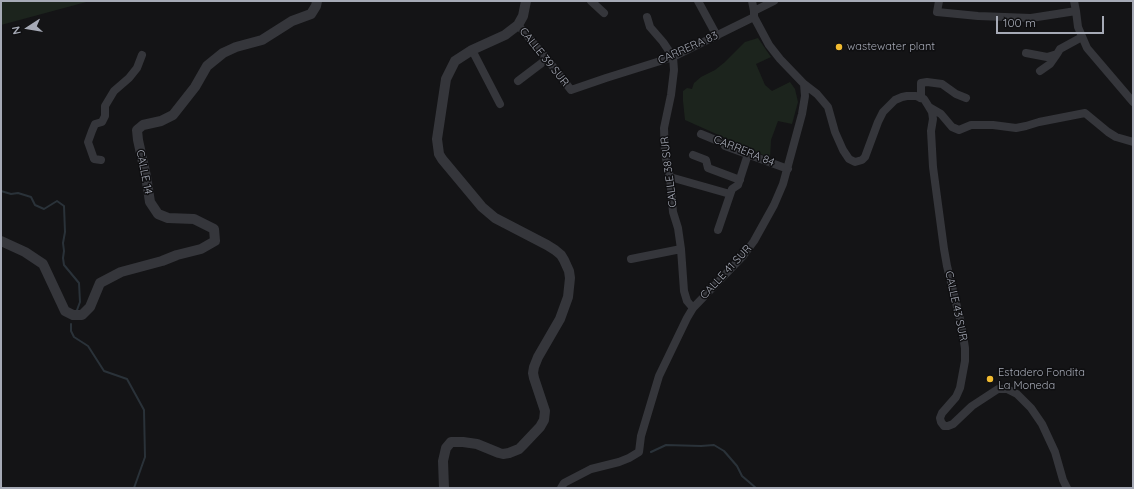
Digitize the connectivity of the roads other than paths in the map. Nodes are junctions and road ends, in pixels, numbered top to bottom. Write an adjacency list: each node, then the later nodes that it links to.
1 (317, 1): 41 (street, CALLE 14)
2 (526, 1): 13 (street)
3 (591, 1): 10 (street)
4 (698, 1): 14 (street)
5 (752, 1): 11 (street)
6 (774, 1): 11 (street, CARRERA 83)
7 (939, 1): 9 (street)
8 (1074, 1): 9 (street)
9 (1076, 11): 15 (street)
10 (604, 13)
11 (754, 14): 14 (street, CARRERA 83); 24 (street)
12 (647, 17): 20 (street)
13 (518, 25): 16 (street); 21 (street, CALLE 39 SUR)
14 (717, 36): 20 (street, CARRERA 83)
15 (1082, 37): 18 (street); 28 (street)
16 (472, 50): 29 (street); 45 (street)
17 (1026, 53): 18 (street)
18 (1057, 54): 22 (street)
19 (142, 55): 35 (street)
20 (673, 57): 25 (street, CARRERA 83); 37 (street, CALLE 38 SUR)
21 (547, 59): 23 (street); 25 (street, CALLE 39 SUR)
22 (1040, 71)
23 (518, 81)
24 (804, 84): 26 (street); 36 (street, CALLE 41 SUR)
25 (570, 90)
26 (920, 98): 27 (street); 30 (street)
27 (966, 98)
28 (1133, 102)
29 (500, 104)
30 (930, 106): 32 (street); 47 (street, CALLE 43 SUR)
31 (701, 134): 33 (street, CARRERA 84)
32 (1133, 142)
33 (748, 154): 36 (street, CARRERA 84); 38 (street)
34 (693, 155): 38 (street)
35 (101, 160)
36 (788, 169): 44 (street, CALLE 41 SUR)
37 (670, 177): 39 (street); 42 (street, CALLE 38 SUR)
38 (740, 180): 39 (street)
39 (730, 194): 40 (street)
40 (718, 230)
41 (1, 241)
42 (681, 249): 43 (street); 44 (street, CALLE 38 SUR)
43 (631, 259)
44 (693, 308): 46 (street, CALLE 41 SUR)
45 (444, 488)
46 (561, 488)
47 (1067, 488)

